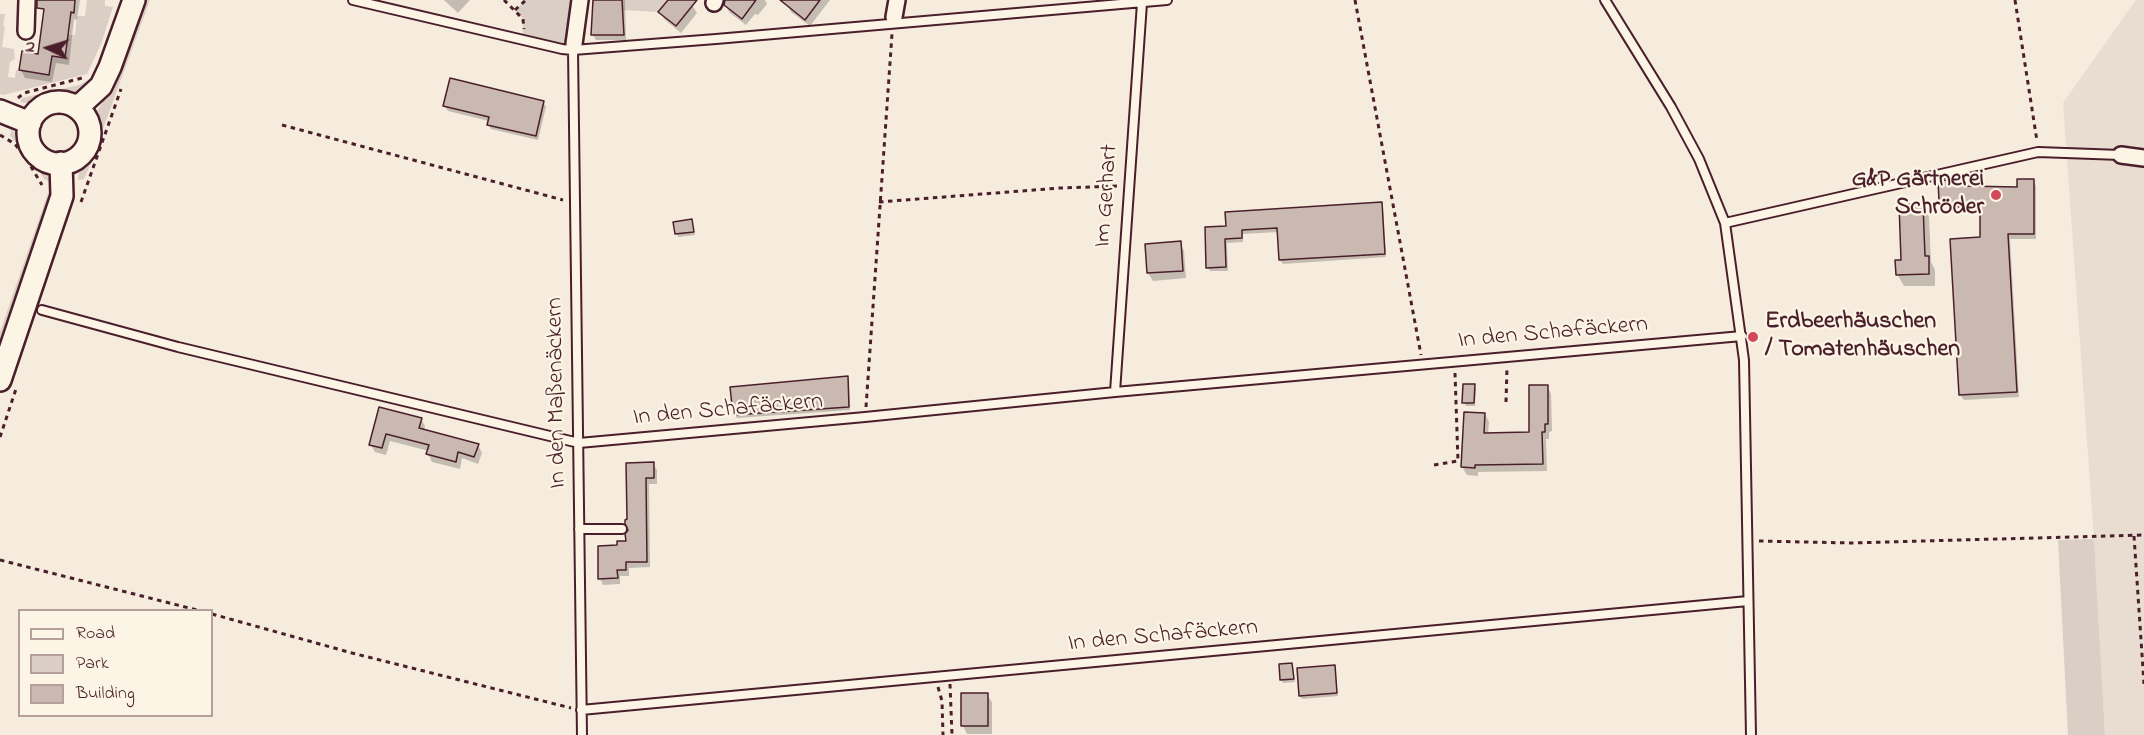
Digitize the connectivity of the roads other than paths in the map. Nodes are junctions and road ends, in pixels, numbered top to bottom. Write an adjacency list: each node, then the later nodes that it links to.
1 (27, 0): 10 (street)
2 (134, 0): 12 (street)
3 (353, 0): 11 (lane)
4 (580, 0): 11 (street)
5 (897, 0): 9 (street)
6 (1167, 0): 8 (lane)
7 (1605, 0): 17 (lane)
8 (1142, 3): 9 (lane); 21 (lane, Im Gerhart)
9 (893, 20): 11 (lane)
10 (26, 31)
11 (573, 47): 22 (lane, In den Maßenäckern)
12 (78, 108): 13 (street); 16 (street)
13 (14, 117): 16 (street)
14 (2121, 155): 15 (street); 17 (lane)
15 (2144, 158)
16 (61, 164): 20 (street)
17 (1725, 223): 19 (lane)
18 (42, 310): 22 (lane, In den Schafäckern)
19 (1742, 336): 21 (lane, In den Schafäckern); 25 (lane)
20 (0, 381)
21 (1115, 392): 22 (lane, In den Schafäckern)
22 (579, 443): 23 (lane, In den Maßenäckern)
23 (579, 529): 24 (lane); 26 (lane, In den Maßenäckern)
24 (622, 529)
25 (1748, 601): 26 (lane, In den Schafäckern); 28 (lane)
26 (581, 710): 27 (lane, In den Maßenäckern)
27 (582, 735)
28 (1751, 735)

